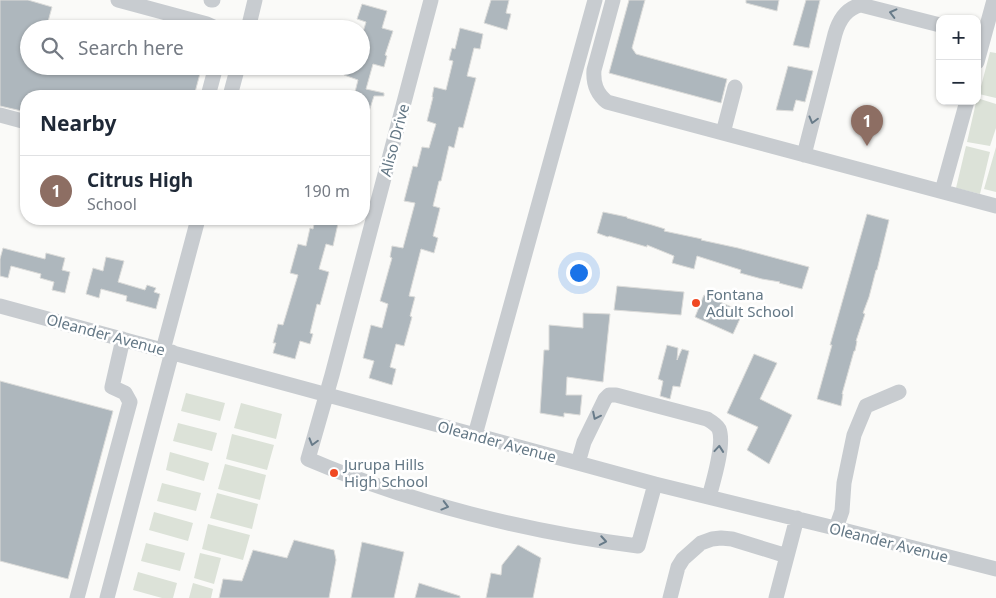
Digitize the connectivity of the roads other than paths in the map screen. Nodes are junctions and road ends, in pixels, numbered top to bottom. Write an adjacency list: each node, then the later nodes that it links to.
1 (118, 0): 7 (street)
2 (255, 0): 8 (street)
3 (431, 0): 28 (street, Aliso Drive)
4 (595, 0): 29 (street)
5 (613, 0): 19 (street)
6 (994, 0): 10 (street)
7 (193, 20)
8 (250, 20)
9 (936, 24): 20 (street, one-way to 20)
10 (981, 35)
11 (214, 75): 14 (street)
12 (236, 75): 15 (street)
13 (735, 87): 19 (street)
14 (210, 90)
15 (232, 90)
16 (966, 105): 21 (street)
17 (0, 115): 18 (street)
18 (20, 120)
19 (723, 133): 20 (street)
20 (804, 155): 21 (street)
21 (942, 192): 22 (street)
22 (996, 206)
23 (197, 225): 26 (street)
24 (0, 306): 25 (street, Oleander Avenue)
25 (123, 339): 26 (street, Oleander Avenue); 37 (street)
26 (168, 351): 28 (street, Oleander Avenue); 38 (street)
27 (899, 392): 34 (street)
28 (326, 395): 29 (street, Oleander Avenue); 31 (street, Aliso Drive, one-way to 31)
29 (475, 435): 30 (street, Oleander Avenue)
30 (578, 463): 31 (street, Oleander Avenue); 32 (street, one-way to 30)
31 (655, 484): 32 (street, Oleander Avenue)
32 (709, 497): 33 (street, Oleander Avenue)
33 (797, 518): 34 (street, Oleander Avenue); 35 (street)
34 (836, 528): 36 (street, Oleander Avenue)
35 (787, 556): 39 (street); 40 (street)
36 (996, 569)
37 (77, 598)
38 (107, 598)
39 (670, 598)
40 (776, 598)

